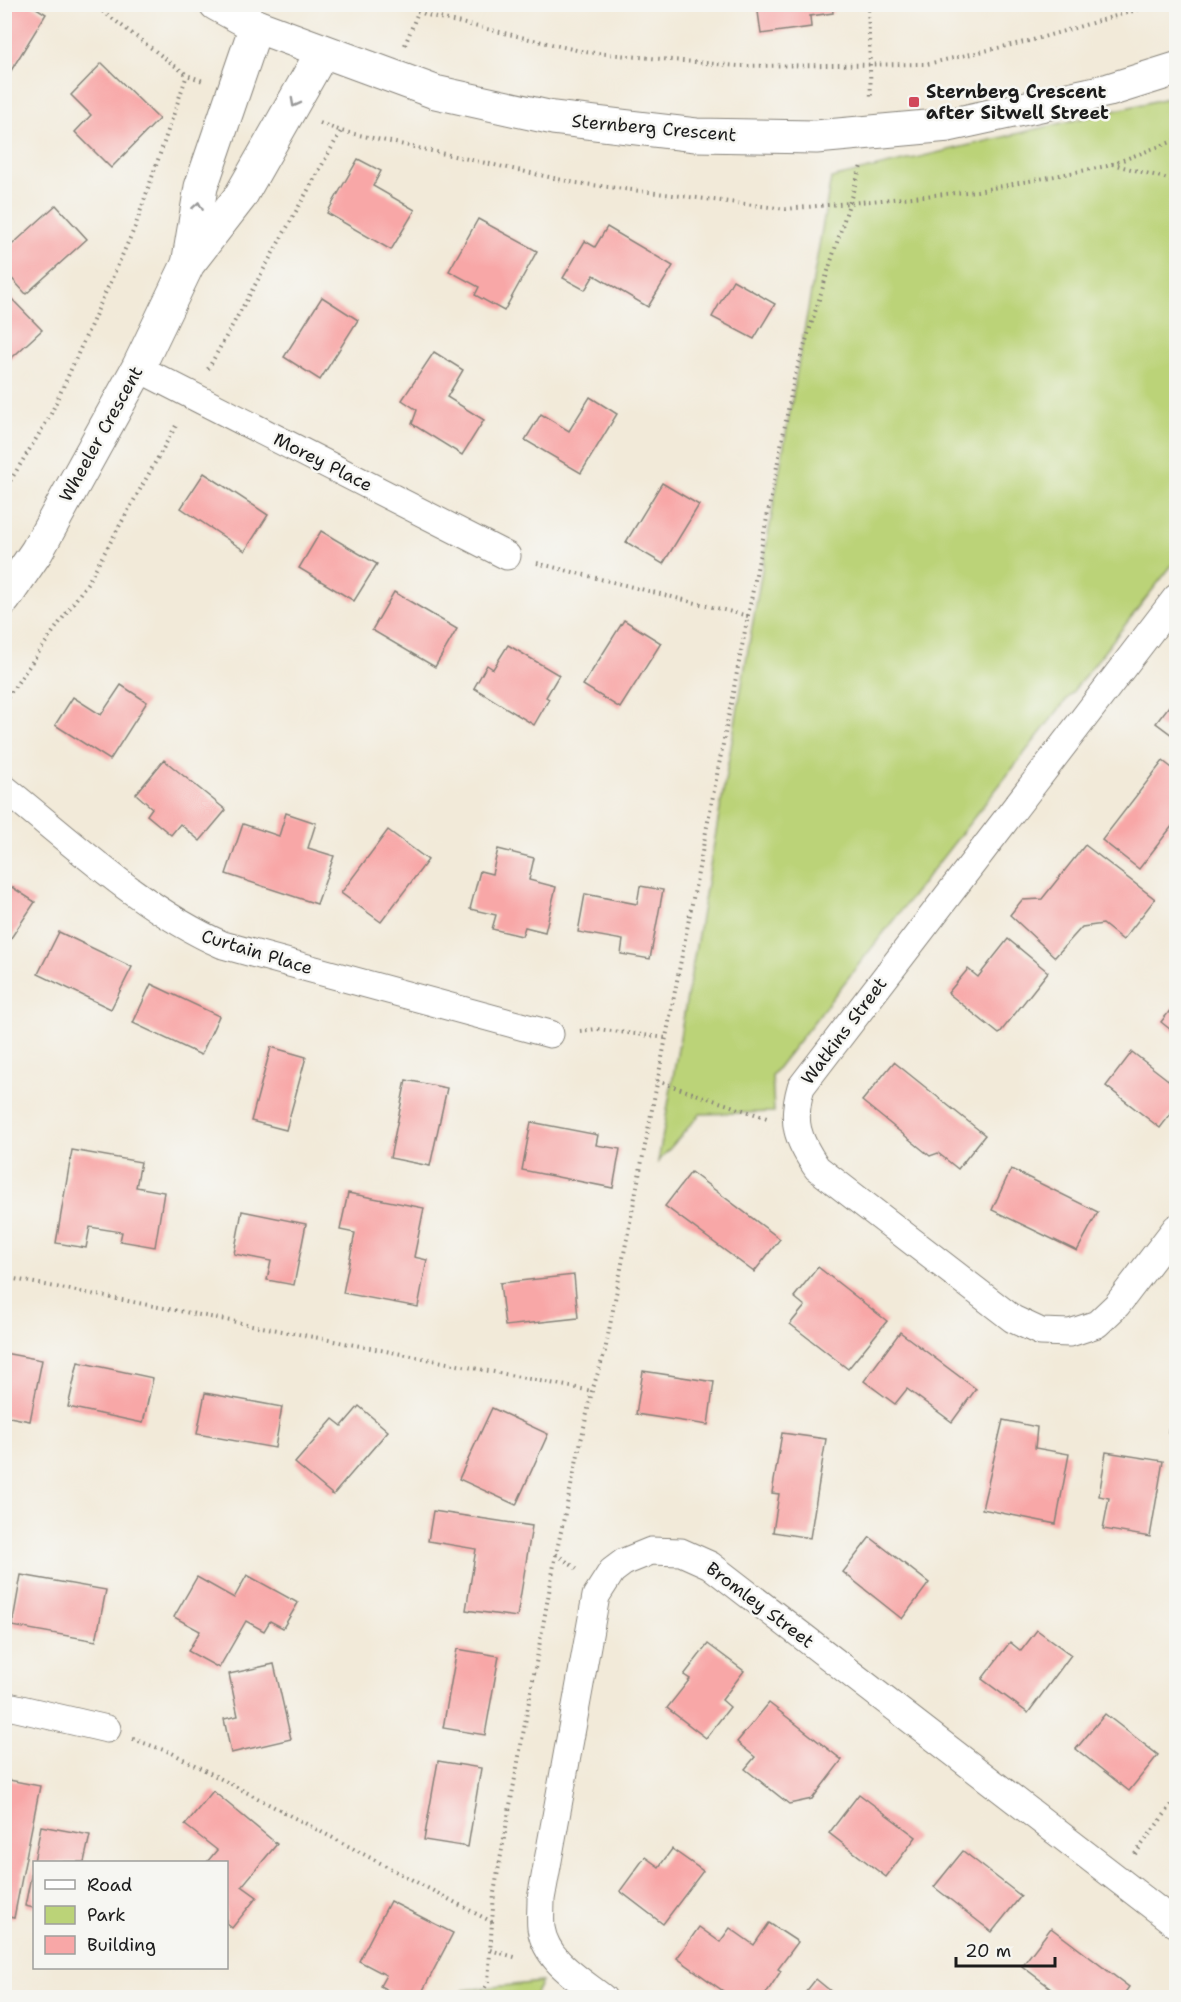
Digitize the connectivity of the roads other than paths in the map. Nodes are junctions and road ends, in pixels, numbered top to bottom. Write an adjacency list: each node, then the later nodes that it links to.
1 (216, 4): 2 (street, Sternberg Crescent)
2 (256, 26): 3 (street, Sternberg Crescent); 5 (street, Wheeler Crescent, one-way to 2)
3 (322, 51): 4 (street, Sternberg Crescent); 5 (street, Wheeler Crescent, one-way to 5)
4 (1176, 69)
5 (188, 264): 6 (street, Wheeler Crescent)
6 (138, 368): 7 (street, Morey Place); 9 (street, Wheeler Crescent)
7 (507, 556)
8 (1176, 598): 12 (street, Watkins Street)
9 (4, 599)
10 (4, 788): 11 (street, Curtain Place)
11 (549, 1034)
12 (1176, 1228)
13 (4, 1705): 14 (street)
14 (107, 1729)
15 (1176, 1924): 16 (street, Bromley Street)
16 (603, 1998)

